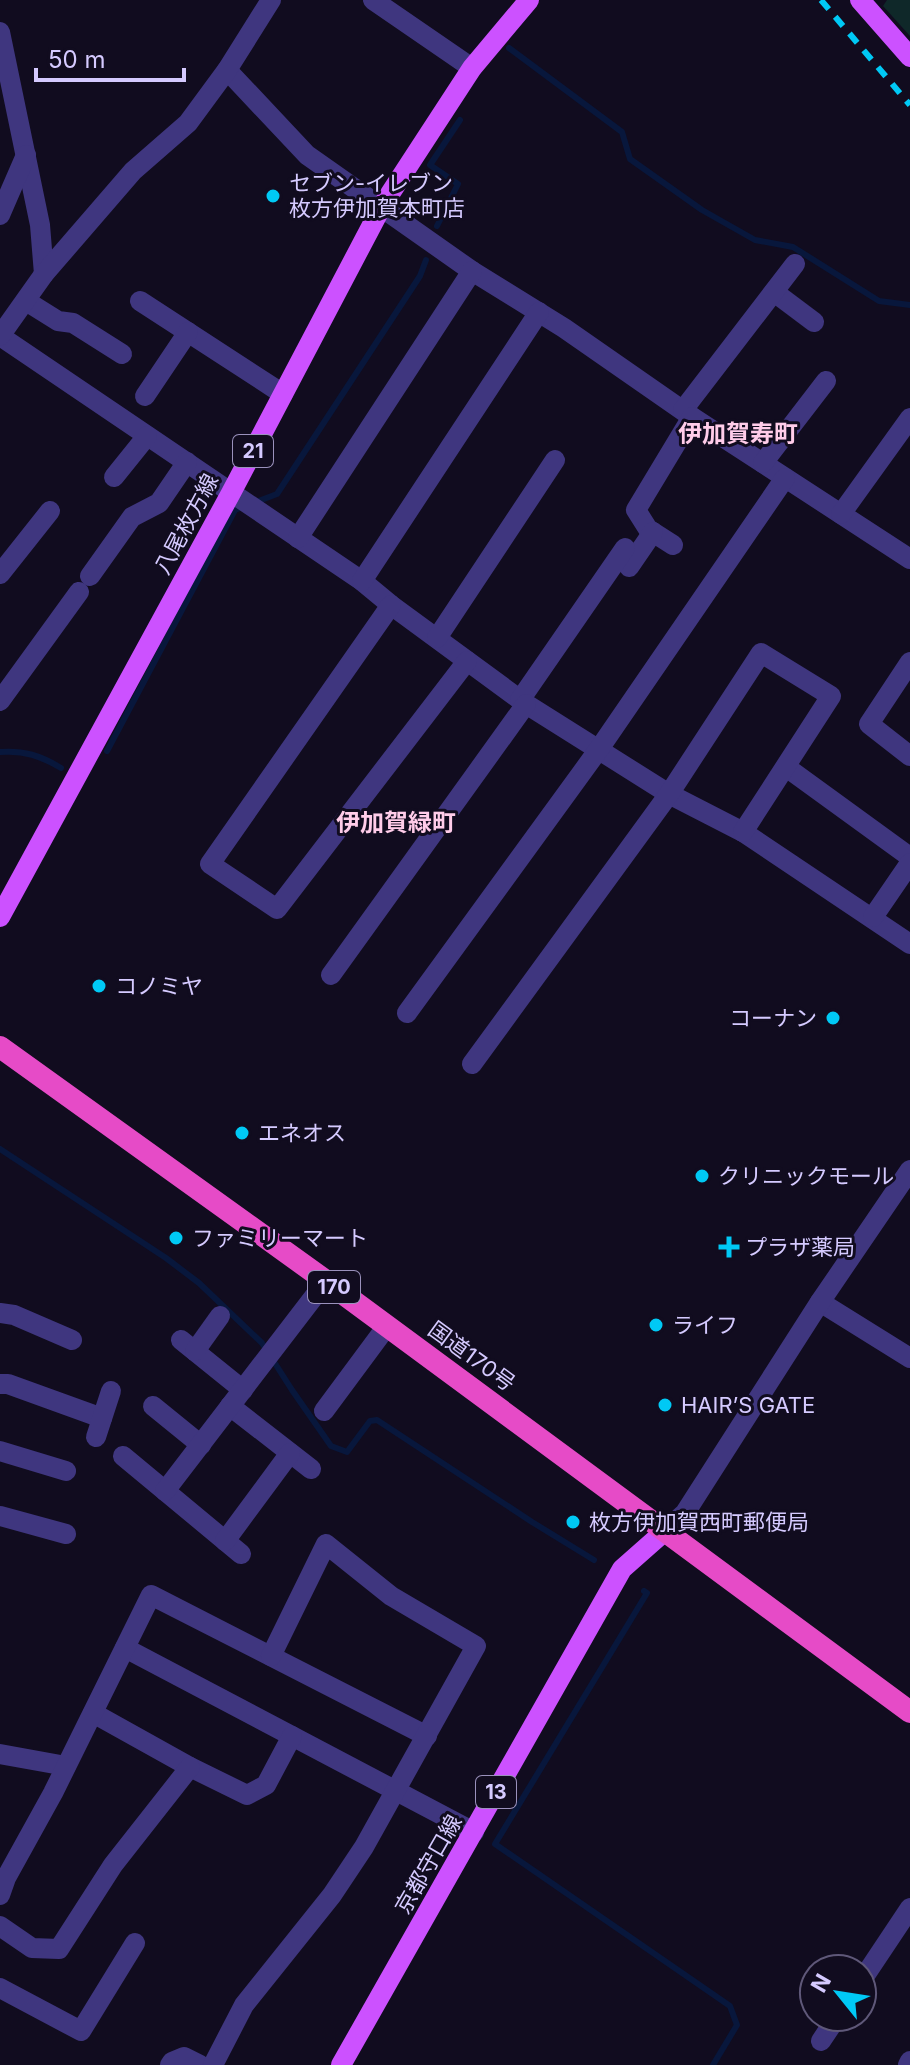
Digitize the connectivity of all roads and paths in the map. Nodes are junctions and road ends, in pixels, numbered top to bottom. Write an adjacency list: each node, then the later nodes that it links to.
1 (271, 0): 8 (street)
2 (373, 0): 7 (street)
3 (529, 0): 7 (main road, 八尾枚方線 / 21)
4 (860, 0): 6 (main road)
5 (0, 32): 9 (street)
6 (910, 57)
7 (472, 68): 10 (main road, 八尾枚方線 / 21)
8 (227, 70): 10 (street); 14 (street)
9 (26, 155): 11 (street); 14 (street)
10 (382, 206): 13 (street); 24 (main road, 八尾枚方線 / 21)
11 (0, 215)
12 (795, 264): 15 (street)
13 (472, 271): 18 (street); 38 (street)
14 (44, 274): 16 (street)
15 (774, 292): 19 (street); 26 (street)
16 (26, 301): 21 (street); 22 (street)
17 (140, 301): 20 (street)
18 (539, 312): 26 (street); 42 (street)
19 (814, 322)
20 (188, 332): 24 (street); 25 (street)
21 (0, 336): 28 (street)
22 (122, 354)
23 (826, 381): 31 (street)
24 (283, 394): 34 (main road, 八尾枚方線 / 21)
25 (145, 396)
26 (688, 413): 31 (street); 37 (street)
27 (907, 428): 36 (street)
28 (147, 436): 30 (street); 32 (street)
29 (555, 460): 44 (street)
30 (187, 462): 34 (street); 47 (street)
31 (763, 463): 33 (street)
32 (114, 477)
33 (785, 478): 36 (street); 49 (street)
34 (231, 493): 38 (street); 56 (main road, 八尾枚方線 / 21)
35 (50, 511): 41 (street)
36 (841, 514): 40 (street)
37 (653, 532): 39 (street); 48 (street)
38 (298, 538): 42 (street)
39 (673, 545)
40 (910, 559)
41 (0, 574)
42 (362, 581): 43 (street)
43 (391, 605): 44 (street); 45 (street)
44 (437, 638): 45 (street)
45 (467, 661): 48 (street)
46 (910, 662): 50 (street)
47 (0, 701)
48 (523, 702): 49 (street); 59 (street)
49 (599, 749): 52 (street); 60 (street)
50 (910, 756)
51 (786, 767): 52 (street); 53 (street); 54 (street)
52 (669, 794): 53 (street); 62 (street)
53 (743, 832): 57 (street)
54 (910, 857)
55 (910, 863): 57 (street)
56 (0, 917)
57 (873, 917): 58 (street)
58 (910, 944)
59 (331, 975)
60 (407, 1013)
61 (0, 1047): 64 (highway, 国道170号 / 170)
62 (472, 1064)
63 (910, 1170): 65 (street)
64 (326, 1281): 68 (highway, 国道170号 / 170); 73 (street)
65 (820, 1302): 70 (street); 84 (street)
66 (0, 1313): 69 (street)
67 (220, 1316): 73 (street)
68 (387, 1326): 75 (street); 84 (highway, 国道170号 / 170)
69 (72, 1340)
70 (910, 1358)
71 (0, 1384): 72 (street)
72 (111, 1391)
73 (237, 1398): 76 (street); 78 (street)
74 (153, 1406): 76 (street)
75 (324, 1411)
76 (201, 1445): 82 (street)
77 (0, 1451): 81 (street)
78 (290, 1453): 80 (street); 82 (street)
79 (123, 1456): 82 (street)
80 (311, 1469)
81 (66, 1471)
82 (165, 1491)
83 (0, 1516): 85 (street)
84 (665, 1531): 88 (highway, 国道170号 / 170); 96 (main road, 京都守口線 / 13)
85 (66, 1534)
86 (125, 1648): 87 (street); 89 (street); 90 (street)
87 (271, 1656): 91 (street); 91 (street)
88 (910, 1712)
89 (93, 1713): 93 (street); 94 (street)
90 (292, 1736): 94 (street); 95 (street)
91 (427, 1736): 95 (street)
92 (0, 1754): 93 (street)
93 (66, 1766): 97 (street)
94 (190, 1767): 99 (street)
95 (396, 1791): 96 (street); 107 (street)
96 (474, 1832): 108 (main road, 京都守口線 / 13)
97 (0, 1895)
98 (910, 1908): 101 (street)
99 (0, 1926)
100 (135, 1943): 102 (street)
101 (878, 1956)
102 (0, 1988)
103 (826, 2033): 104 (street)
104 (821, 2041)
105 (170, 2065): 106 (street)
106 (200, 2065)
107 (213, 2065)
108 (341, 2065)

